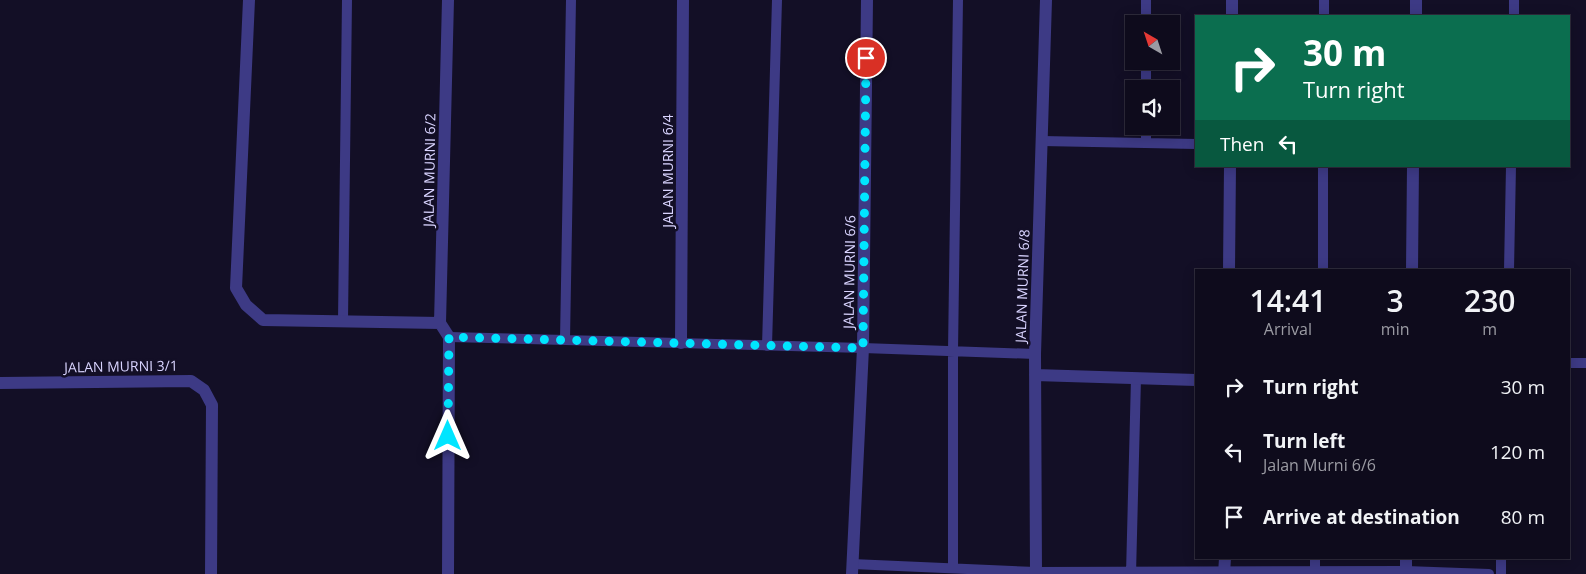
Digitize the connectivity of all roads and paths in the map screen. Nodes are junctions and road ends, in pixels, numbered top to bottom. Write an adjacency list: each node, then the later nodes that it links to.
1 (249, 0): 32 (street)
2 (347, 0): 32 (lane)
3 (448, 0): 33 (street, JALAN MURNI 6/2)
4 (570, 0): 35 (lane)
5 (683, 0): 36 (street, JALAN MURNI 6/4)
6 (777, 0): 37 (lane)
7 (867, 0): 38 (street, JALAN MURNI 6/6)
8 (958, 0): 39 (lane)
9 (1046, 0): 21 (street, JALAN MURNI 6/8)
10 (1146, 0): 15 (lane)
11 (1232, 0): 16 (street)
12 (1324, 0): 17 (lane)
13 (1416, 0): 18 (street)
14 (1514, 0): 19 (lane)
15 (1146, 15)
16 (1232, 15)
17 (1324, 15)
18 (1416, 15)
19 (1514, 15)
20 (1146, 135): 22 (lane)
21 (1042, 141): 22 (lane); 40 (street, JALAN MURNI 6/8)
22 (1146, 143): 23 (lane)
23 (1195, 144)
24 (1230, 167): 28 (street)
25 (1323, 167): 29 (lane)
26 (1413, 167): 30 (street)
27 (1511, 167): 31 (lane)
28 (1229, 269)
29 (1323, 269)
30 (1412, 269)
31 (1510, 269)
32 (343, 321): 33 (street)
33 (440, 323): 34 (street)
34 (449, 337): 35 (lane); 59 (street)
35 (565, 340): 36 (lane)
36 (681, 343): 37 (lane)
37 (767, 346): 38 (lane)
38 (863, 348): 39 (lane); 51 (street, JALAN MURNI 6/6)
39 (953, 351): 40 (lane); 52 (lane)
40 (1035, 354): 43 (street, JALAN MURNI 6/8)
41 (1570, 363): 42 (lane)
42 (1586, 363)
43 (1035, 375): 44 (street); 53 (street, JALAN MURNI 6/8)
44 (1136, 378): 45 (street); 54 (lane)
45 (1195, 380)
46 (0, 382): 58 (street, JALAN MURNI 3/1)
47 (1224, 559): 55 (street)
48 (1316, 559): 56 (lane)
49 (1406, 559): 57 (street)
50 (1501, 559): 61 (lane)
51 (852, 569): 52 (lane)
52 (953, 571): 53 (lane)
53 (1036, 573): 54 (lane)
54 (1131, 573): 55 (lane)
55 (1224, 573): 56 (lane)
56 (1315, 573): 57 (lane)
57 (1406, 573): 60 (lane)
58 (211, 574)
59 (448, 574)
60 (1489, 574)
61 (1501, 574)

